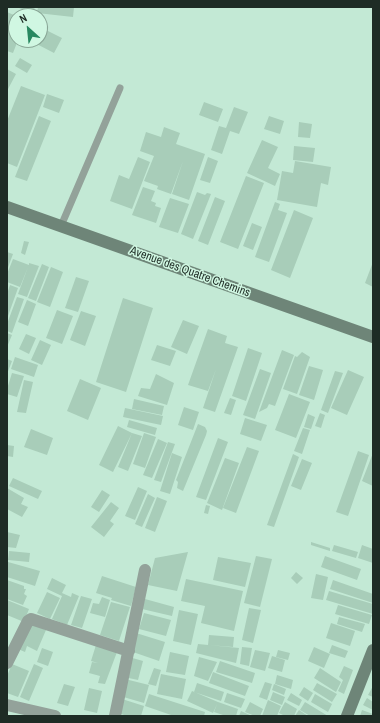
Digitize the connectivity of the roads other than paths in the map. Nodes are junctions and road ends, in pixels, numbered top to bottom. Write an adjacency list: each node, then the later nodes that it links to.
1 (120, 88): 3 (lane)
2 (7, 207): 3 (main road, Avenue des Quatre Chemins)
3 (61, 226): 4 (main road, Avenue des Quatre Chemins)
4 (373, 337)
5 (145, 570): 7 (street)
6 (373, 650): 12 (main road)
7 (128, 651): 8 (street); 11 (street)
8 (7, 663)
9 (7, 705): 10 (street)
10 (55, 716)
11 (115, 716)
12 (347, 716)

